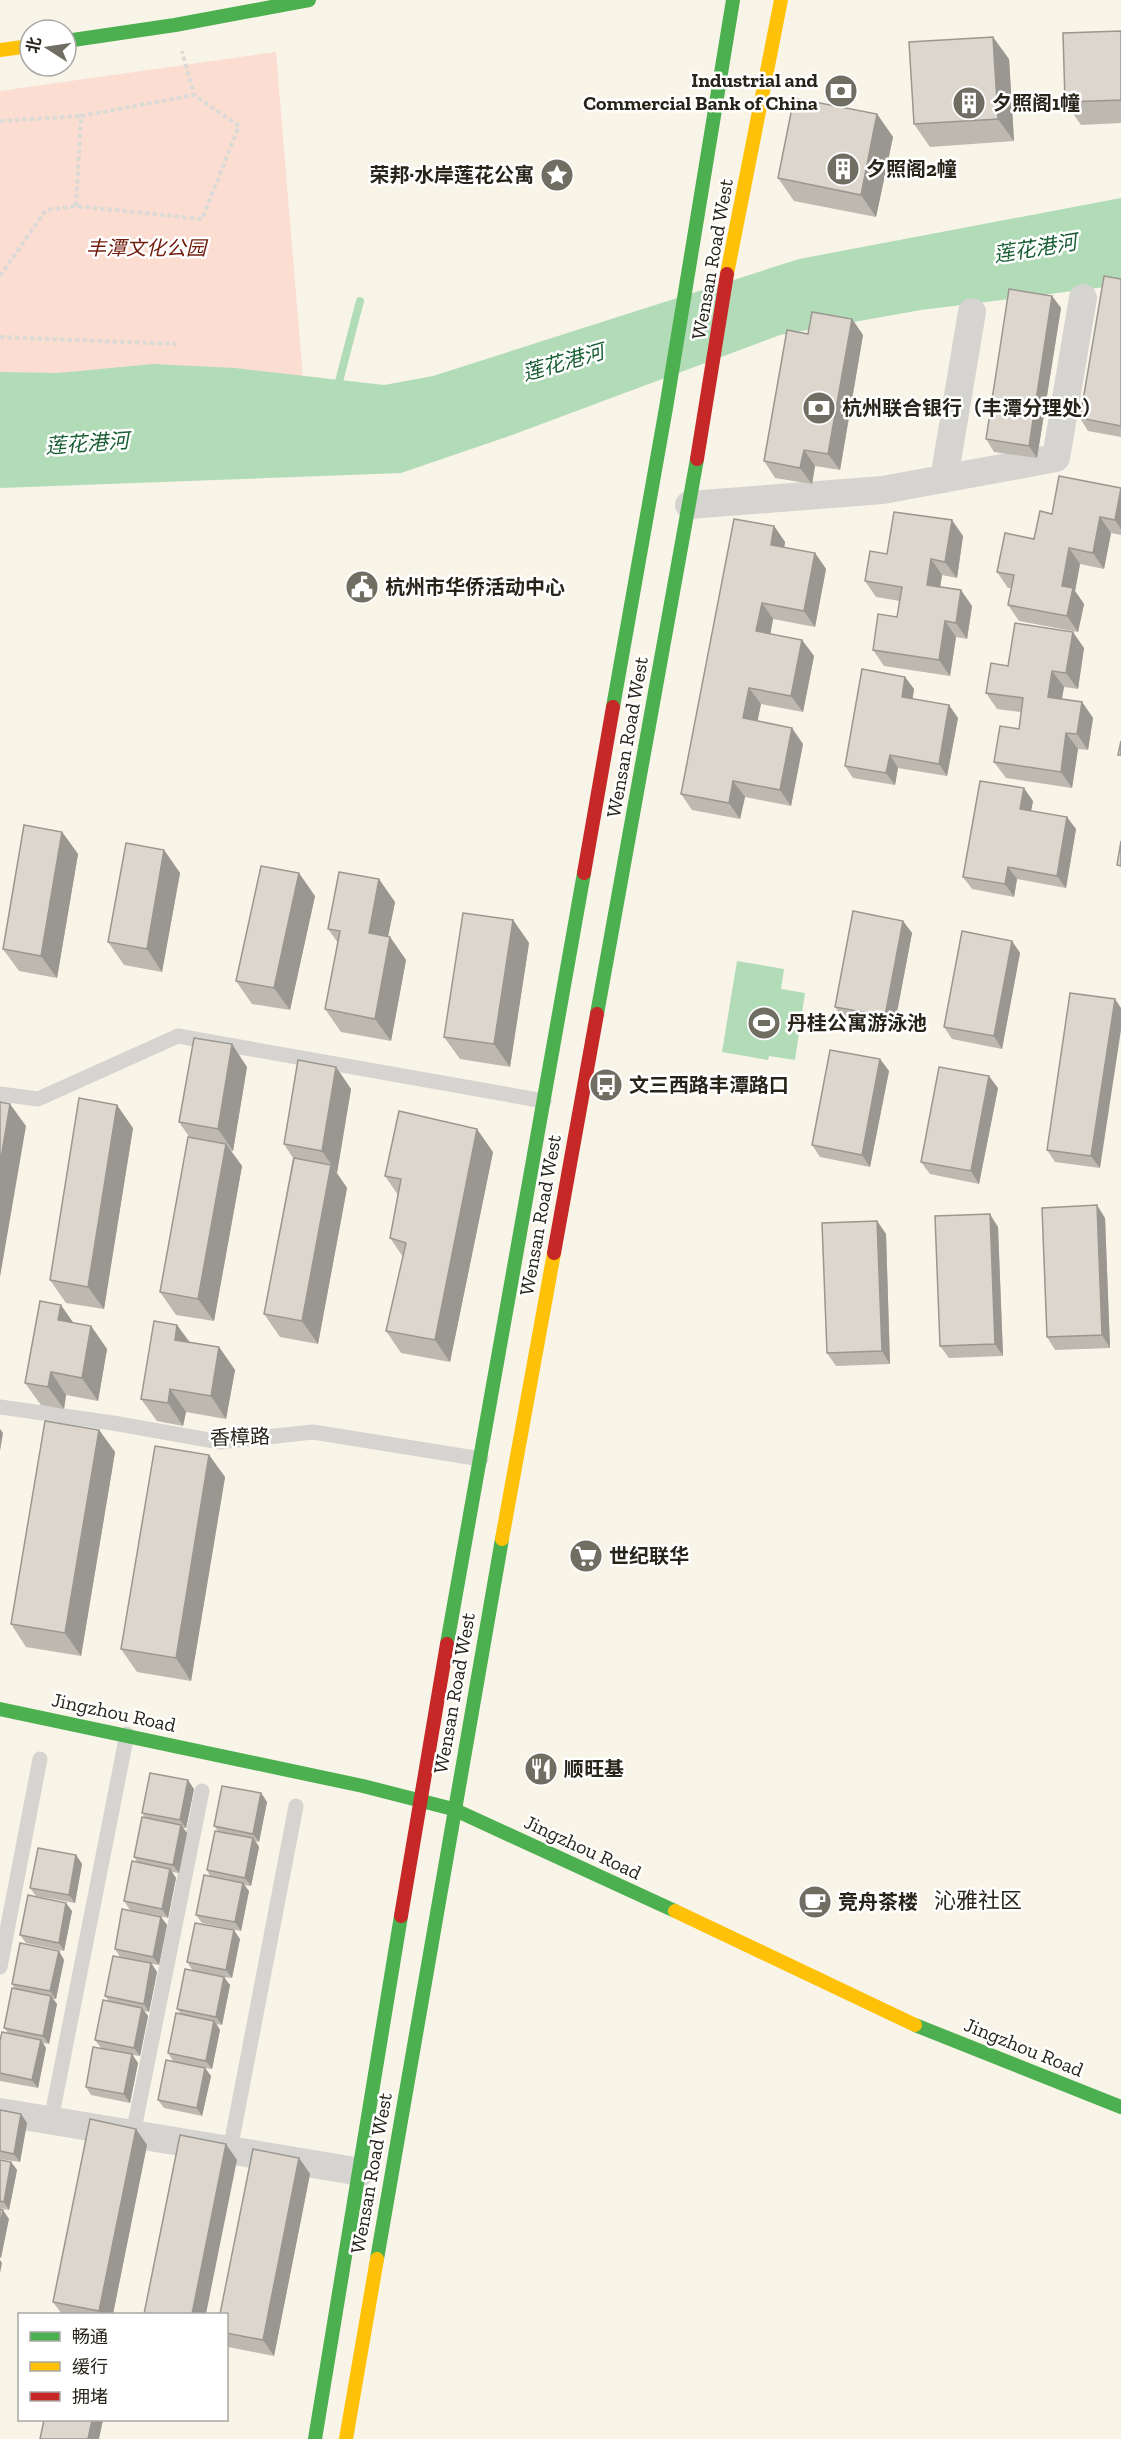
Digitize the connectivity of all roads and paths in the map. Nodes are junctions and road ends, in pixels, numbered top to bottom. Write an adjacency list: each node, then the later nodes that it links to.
1 (309, 0): 4 (main road)
2 (733, 0): 20 (main road, Wensan Road West)
3 (781, 0): 18 (main road, Wensan Road West)
4 (175, 26): 5 (main road); 8 (path)
5 (78, 39)
6 (18, 48): 7 (main road)
7 (0, 50)
8 (194, 95): 9 (path); 11 (path)
9 (81, 116): 10 (path); 11 (path)
10 (0, 121)
11 (76, 206): 12 (path)
12 (0, 276)
13 (1083, 298): 17 (street)
14 (972, 312): 17 (street)
15 (0, 337): 16 (path)
16 (176, 344)
17 (944, 479): 18 (street)
18 (689, 505): 29 (main road, Wensan Road West)
19 (0, 1094): 20 (lane)
20 (544, 1101): 22 (main road, Wensan Road West)
21 (0, 1407): 22 (lane, 香樟路)
22 (481, 1459): 27 (main road, Wensan Road West)
23 (0, 1709): 24 (main road, Jingzhou Road)
24 (128, 1734): 27 (main road, Jingzhou Road); 33 (lane)
25 (40, 1759): 30 (lane)
26 (202, 1791): 34 (lane)
27 (420, 1799): 29 (main road, Jingzhou Road); 36 (main road, Wensan Road West)
28 (296, 1806): 35 (lane)
29 (453, 1809): 31 (main road, Jingzhou Road); 38 (main road, Wensan Road West)
30 (0, 1967)
31 (1121, 2107)
32 (0, 2112): 33 (street)
33 (51, 2120): 34 (street)
34 (133, 2134): 35 (street)
35 (230, 2150): 36 (street)
36 (361, 2172): 37 (main road, Wensan Road West)
37 (315, 2439)
38 (346, 2439)

